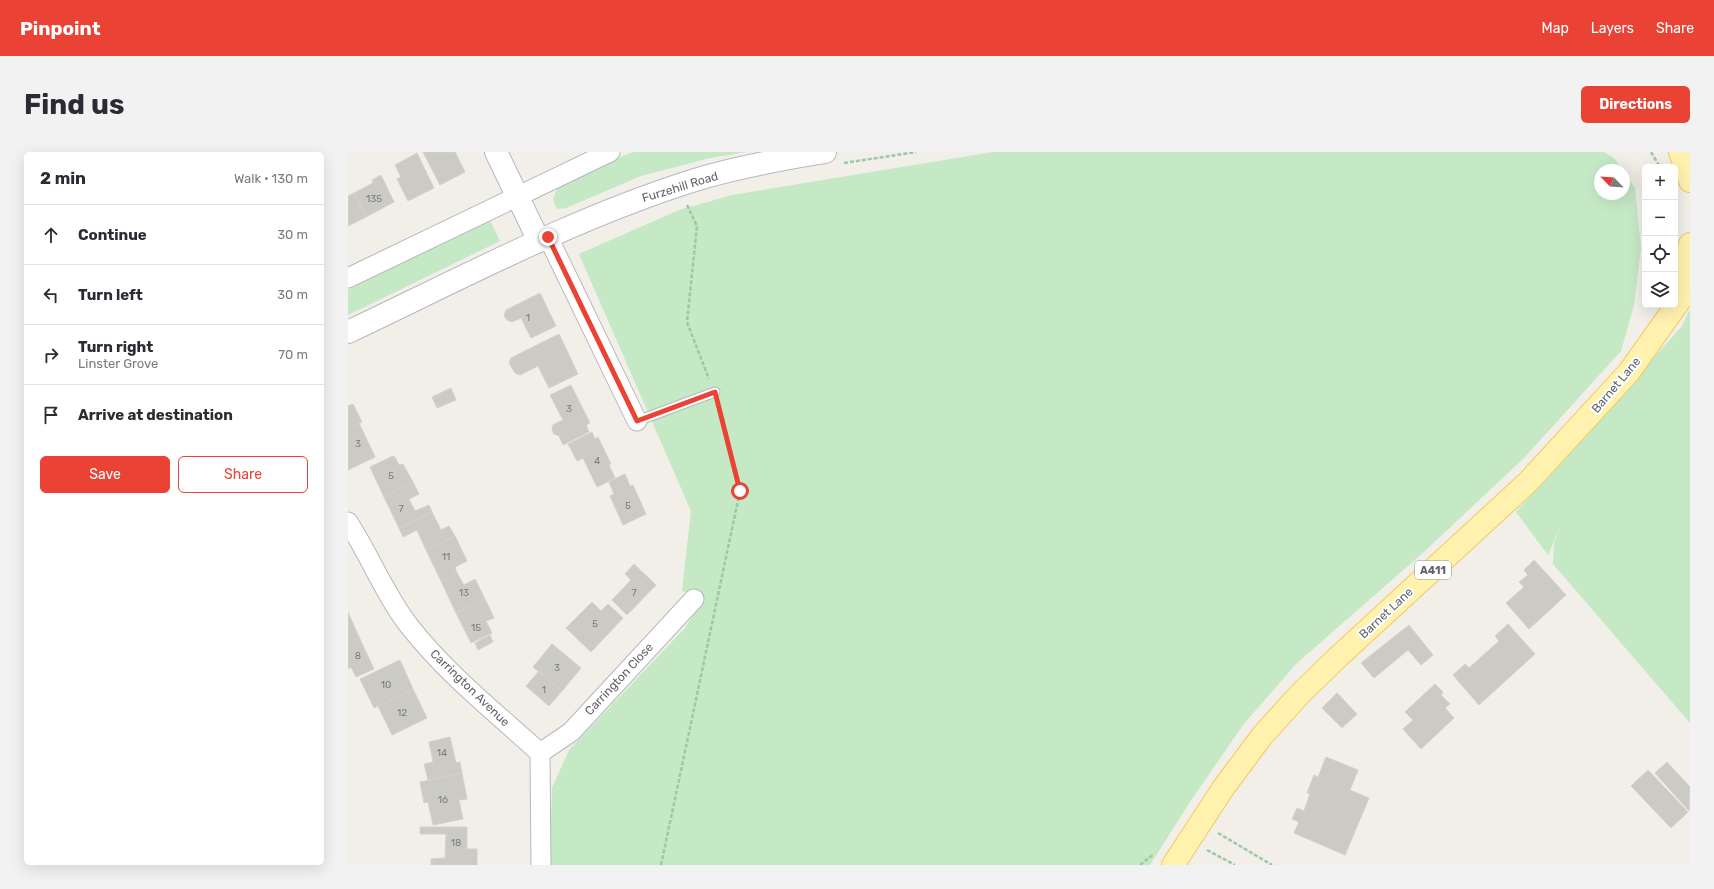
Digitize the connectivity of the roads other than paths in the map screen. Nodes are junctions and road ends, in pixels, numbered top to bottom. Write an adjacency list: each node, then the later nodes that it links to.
1 (496, 152): 6 (street)
2 (825, 152): 7 (street, Furzehill Road)
3 (1680, 152): 5 (main road)
4 (604, 153): 6 (street)
5 (1690, 181)
6 (516, 196): 7 (street); 9 (street)
7 (543, 239): 11 (street, Furzehill Road); 13 (street)
8 (1690, 244): 10 (main road, Barnet Lane / A411)
9 (348, 278)
10 (1684, 293): 18 (main road, Barnet Lane / A411)
11 (348, 332)
12 (715, 392): 13 (lane)
13 (637, 421)
14 (348, 522): 16 (street, Carrington Avenue)
15 (694, 599): 16 (street, Carrington Close)
16 (540, 753): 17 (street)
17 (540, 865)
18 (1172, 865)

